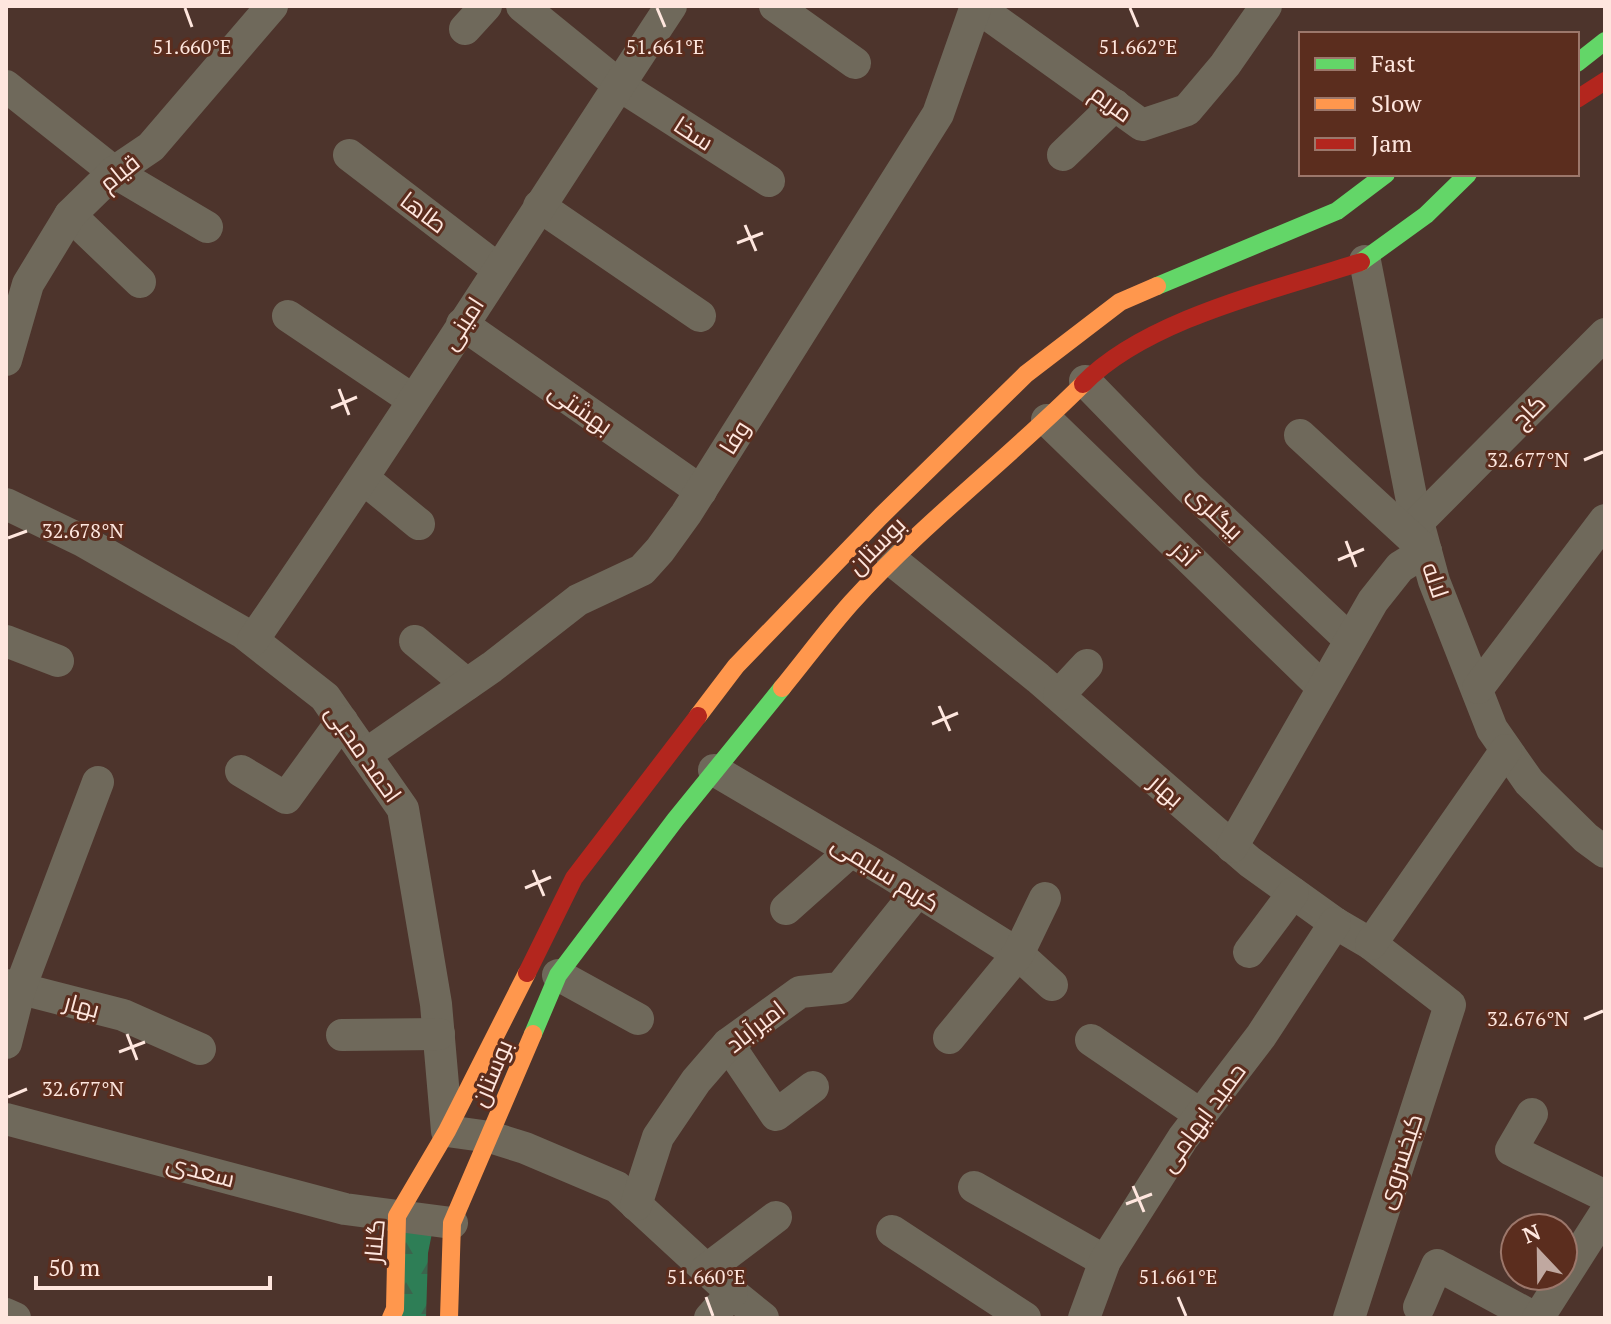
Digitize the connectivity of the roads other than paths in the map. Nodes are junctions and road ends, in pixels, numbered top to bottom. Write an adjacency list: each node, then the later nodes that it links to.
1 (272, 6): 17 (street, قیام)
2 (522, 6): 11 (street, سخا)
3 (671, 6): 11 (street, امینی)
4 (775, 6): 9 (street)
5 (976, 6): 14 (street, مریم); 37 (street, وفا)
6 (1266, 6): 14 (street, مریم)
7 (1605, 41): 8 (street)
8 (1579, 61)
9 (855, 63)
10 (1605, 81): 13 (street)
11 (619, 85): 20 (street, سخا); 21 (street, امینی)
12 (6, 86): 17 (street)
13 (1579, 98)
14 (1115, 105): 16 (street)
15 (349, 155): 25 (street, طاها)
16 (1063, 155)
17 (114, 172): 22 (street, قیام); 23 (street)
18 (1383, 176): 86 (street, بوستان)
19 (1466, 176): 24 (street, بوستان)
20 (769, 181)
21 (539, 206): 25 (street, امینی); 28 (street)
22 (70, 215): 26 (street); 31 (street, قیام)
23 (207, 227)
24 (1365, 261): 32 (street, بوستان); 41 (street, لاله)
25 (498, 269): 29 (street, امینی)
26 (140, 282)
27 (288, 316): 33 (street)
28 (700, 316)
29 (462, 324): 33 (street, امینی); 37 (street, بهشتی)
30 (1605, 334): 41 (street, کاج)
31 (6, 360)
32 (1085, 381): 34 (street, بوستان); 44 (street, بیگلری)
33 (413, 400): 36 (street, امینی)
34 (1047, 420): 42 (street, بوستان); 50 (street, آذر)
35 (1300, 435): 41 (street)
36 (364, 479): 40 (street); 43 (street, امینی)
37 (701, 491): 49 (street, وفا)
38 (6, 504): 43 (street, احمد محبی)
39 (1605, 520): 51 (street)
40 (419, 524)
41 (1422, 536): 44 (street, کاج); 51 (street, لاله)
42 (893, 561): 52 (street, بهار); 56 (street, بوستان)
43 (253, 640): 53 (street, احمد محبی)
44 (1350, 640): 50 (street, کاج)
45 (6, 641): 47 (street)
46 (415, 641): 49 (street)
47 (58, 661)
48 (1087, 665): 52 (street)
49 (467, 684): 55 (street, وفا)
50 (1322, 687): 59 (street, کاج)
51 (1478, 688): 54 (street, لاله)
52 (1059, 695): 59 (street, بهار)
53 (342, 721): 55 (street, احمد محبی); 57 (street)
54 (1506, 750): 61 (street, لاله); 67 (street)
55 (365, 755): 75 (street, احمد محبی)
56 (714, 770): 60 (street, کریم سلیمی); 70 (street, بوستان)
57 (241, 771)
58 (98, 782): 72 (street)
59 (1232, 847): 63 (street, بهار)
60 (851, 851): 62 (street, کریم سلیمی); 65 (street)
61 (1605, 852)
62 (917, 892): 69 (street, کریم سلیمی); 80 (street, امیرآباد)
63 (1293, 893): 66 (street, بهار); 68 (street)
64 (1045, 898): 69 (street)
65 (786, 909)
66 (1335, 923): 67 (street, بهار); 84 (street, حمید ایهامی)
67 (1371, 944): 73 (street, بهار)
68 (1249, 952)
69 (1018, 954): 71 (street, کریم سلیمی); 77 (street)
70 (558, 975): 74 (street); 87 (street, بوستان)
71 (1052, 985)
72 (13, 986): 79 (street); 81 (street, بهار)
73 (1450, 1005): 108 (street, کیخسروی)
74 (638, 1019)
75 (439, 1034): 76 (street); 86 (street, احمد محبی)
76 (342, 1035)
77 (949, 1038)
78 (1091, 1040): 84 (street)
79 (6, 1043)
80 (728, 1044): 82 (street); 90 (street, امیرآباد)
81 (200, 1049)
82 (813, 1087)
83 (1532, 1114): 89 (street)
84 (1201, 1115): 96 (street, حمید ایهامی)
85 (6, 1119): 92 (street, سعدی)
86 (447, 1131): 87 (street); 92 (street, گلنار)
87 (490, 1137): 90 (street); 94 (street)
88 (974, 1187): 96 (street)
89 (1605, 1196)
90 (636, 1205): 97 (street)
91 (1605, 1213): 109 (street)
92 (397, 1216): 94 (street, سعدی); 102 (street, گلنار)
93 (776, 1217): 97 (street)
94 (452, 1223): 103 (street)
95 (892, 1231): 106 (street)
96 (1105, 1261): 107 (street, حمید ایهامی)
97 (706, 1270): 98 (street)
98 (732, 1293): 104 (street); 105 (street)
99 (1419, 1307): 109 (street)
100 (6, 1314): 101 (street)
101 (15, 1318)
102 (391, 1318)
103 (449, 1318)
104 (710, 1318)
105 (763, 1318)
106 (1025, 1318)
107 (1084, 1318)
108 (1349, 1318)
109 (1537, 1318)

